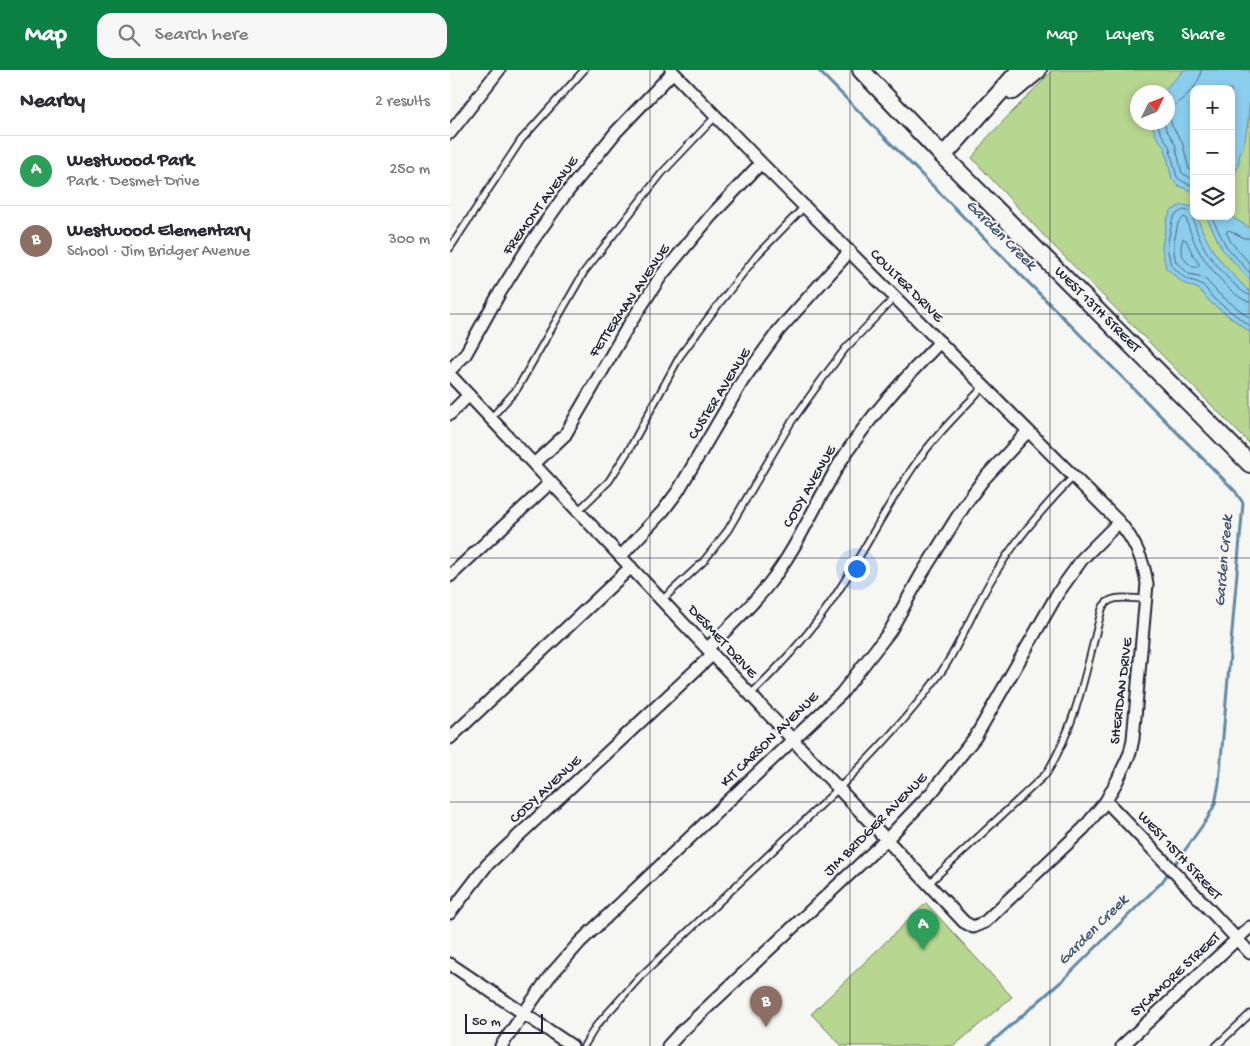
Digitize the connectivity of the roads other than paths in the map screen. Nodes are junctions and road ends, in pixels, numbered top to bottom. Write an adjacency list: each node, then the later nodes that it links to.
1 (499, 70): 9 (street)
2 (584, 70): 13 (lane)
3 (861, 70): 10 (main road, WEST 13TH STREET)
4 (1020, 70): 8 (main road)
5 (1038, 70): 8 (main road)
6 (672, 71): 7 (street, COULTER DRIVE); 17 (street, FREMONT AVENUE)
7 (716, 116): 11 (street, COULTER DRIVE); 22 (lane)
8 (970, 125): 10 (main road)
9 (450, 133)
10 (943, 156): 25 (main road, WEST 13TH STREET)
11 (761, 163): 12 (street, COULTER DRIVE); 24 (street, FETTERMAN AVENUE)
12 (805, 206): 14 (street, COULTER DRIVE); 28 (lane)
13 (450, 248)
14 (850, 251): 15 (street, COULTER DRIVE); 30 (street, CUSTER AVENUE)
15 (896, 296): 16 (street, COULTER DRIVE); 34 (lane)
16 (940, 342): 19 (street, COULTER DRIVE); 35 (street, CODY AVENUE)
17 (450, 370)
18 (450, 375): 20 (street, DESMET DRIVE)
19 (984, 386): 23 (street, COULTER DRIVE); 36 (lane)
20 (470, 396): 21 (street); 22 (street, DESMET DRIVE)
21 (450, 414)
22 (491, 418): 24 (street, DESMET DRIVE)
23 (1028, 431): 26 (street, COULTER DRIVE); 38 (street, KIT CARSON AVENUE)
24 (534, 464): 27 (street, DESMET DRIVE)
25 (1250, 464)
26 (1073, 477): 29 (street, COULTER DRIVE); 39 (lane)
27 (551, 482): 28 (street, DESMET DRIVE); 32 (street)
28 (578, 511): 30 (street, DESMET DRIVE)
29 (1119, 522): 33 (street, SHERIDAN DRIVE); 41 (street, JIM BRIDGER AVENUE)
30 (621, 556): 31 (street, DESMET DRIVE)
31 (631, 567): 34 (street, DESMET DRIVE); 37 (street)
32 (450, 576)
33 (1146, 599): 40 (street, SHERIDAN DRIVE); 42 (lane)
34 (662, 600): 35 (street, DESMET DRIVE)
35 (710, 651): 36 (street, DESMET DRIVE); 43 (street, CODY AVENUE)
36 (751, 694): 38 (street, DESMET DRIVE)
37 (450, 738)
38 (793, 739): 39 (street, DESMET DRIVE); 49 (street, KIT CARSON AVENUE)
39 (839, 788): 41 (street, DESMET DRIVE); 53 (lane)
40 (1106, 801): 44 (street, SHERIDAN DRIVE); 46 (street, WEST 15TH STREET)
41 (887, 839): 42 (street, DESMET DRIVE); 54 (street, JIM BRIDGER AVENUE)
42 (928, 884): 44 (street, DESMET DRIVE)
43 (450, 913)
44 (974, 927)
45 (1250, 927): 46 (street, SYCAMORE STREET)
46 (1237, 939): 47 (street, WEST 15TH STREET); 55 (street, SYCAMORE STREET)
47 (1250, 953)
48 (450, 964): 49 (street)
49 (523, 1013): 51 (street, KIT CARSON AVENUE); 52 (street)
50 (1250, 1014): 56 (lane)
51 (501, 1046)
52 (572, 1046)
53 (584, 1046)
54 (668, 1046)
55 (1122, 1046)
56 (1216, 1046)

